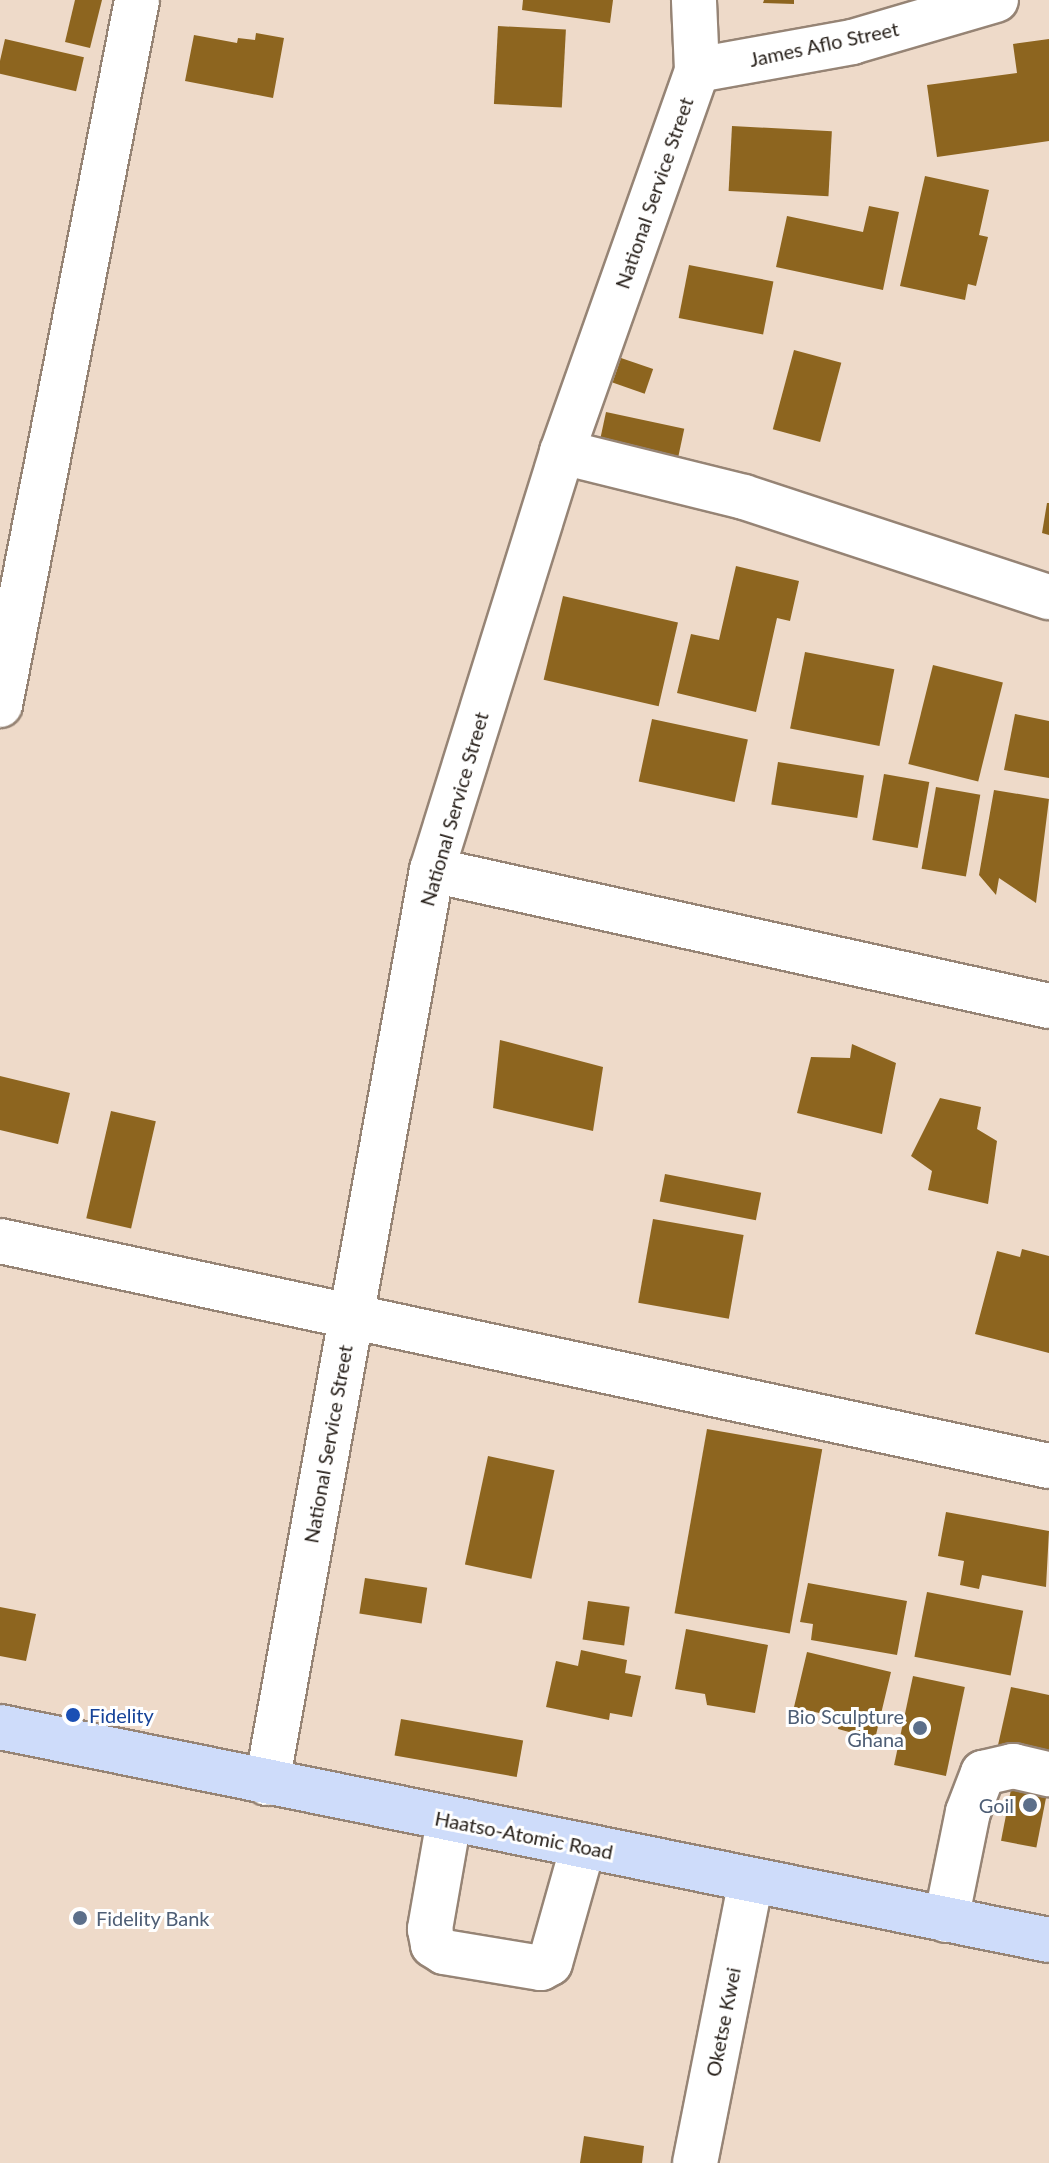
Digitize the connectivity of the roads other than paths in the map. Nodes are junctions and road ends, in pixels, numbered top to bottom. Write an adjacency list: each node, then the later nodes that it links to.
1 (137, 0): 7 (street)
2 (694, 0): 4 (street, National Service Street)
3 (996, 0): 4 (street, James Aflo Street)
4 (697, 70): 5 (street, National Service Street)
5 (562, 452): 6 (street); 8 (street, National Service Street)
6 (1049, 597)
7 (0, 705)
8 (432, 870): 9 (street); 11 (street, National Service Street)
9 (1049, 1006)
10 (0, 1241): 11 (street)
11 (350, 1316): 12 (street); 15 (street, National Service Street)
12 (1049, 1466)
13 (0, 1727): 15 (main road, Haatso-Atomic Road)
14 (1049, 1774): 19 (street)
15 (267, 1783): 16 (main road, Haatso-Atomic Road)
16 (449, 1820): 17 (main road, Haatso-Atomic Road); 17 (street)
17 (583, 1846): 18 (main road, Haatso-Atomic Road)
18 (751, 1881): 19 (main road, Haatso-Atomic Road); 21 (street, Oketse Kwei)
19 (946, 1920): 20 (main road, Haatso-Atomic Road)
20 (1049, 1938)
21 (695, 2163)

